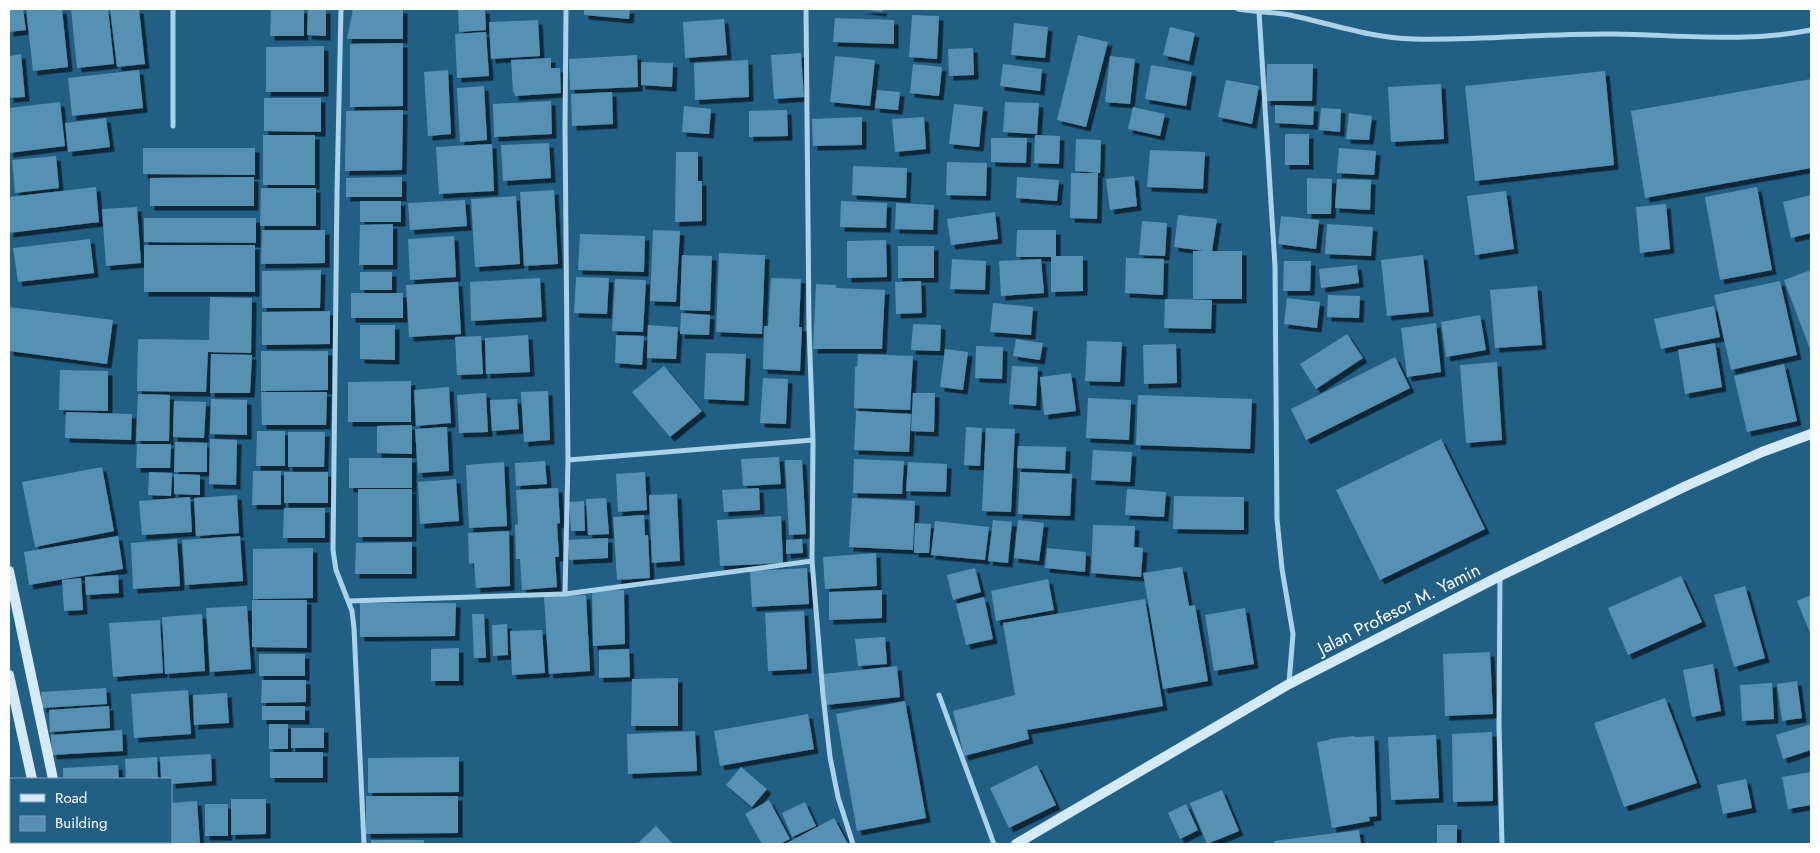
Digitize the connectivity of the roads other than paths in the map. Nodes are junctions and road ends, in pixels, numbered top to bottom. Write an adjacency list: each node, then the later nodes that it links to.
1 (173, 9): 8 (street)
2 (341, 9): 16 (street)
3 (566, 9): 11 (street)
4 (806, 9): 10 (street)
5 (1238, 9): 6 (street)
6 (1259, 12): 7 (street); 18 (street)
7 (1811, 30)
8 (173, 126)
9 (1811, 434): 14 (main road, Jalan Profesor M. Yamin)
10 (813, 440): 11 (street); 12 (street)
11 (568, 460): 15 (street)
12 (812, 561): 15 (street); 23 (street)
13 (9, 571): 21 (main road)
14 (1500, 576): 18 (main road, Jalan Profesor M. Yamin); 26 (street)
15 (564, 594): 16 (street)
16 (349, 601): 22 (street)
17 (9, 675): 20 (main road)
18 (1289, 684): 25 (main road, Jalan Profesor M. Yamin)
19 (940, 695): 24 (street)
20 (32, 778)
21 (53, 778)
22 (364, 844)
23 (853, 844)
24 (994, 844)
25 (1016, 844)
26 (1502, 844)

